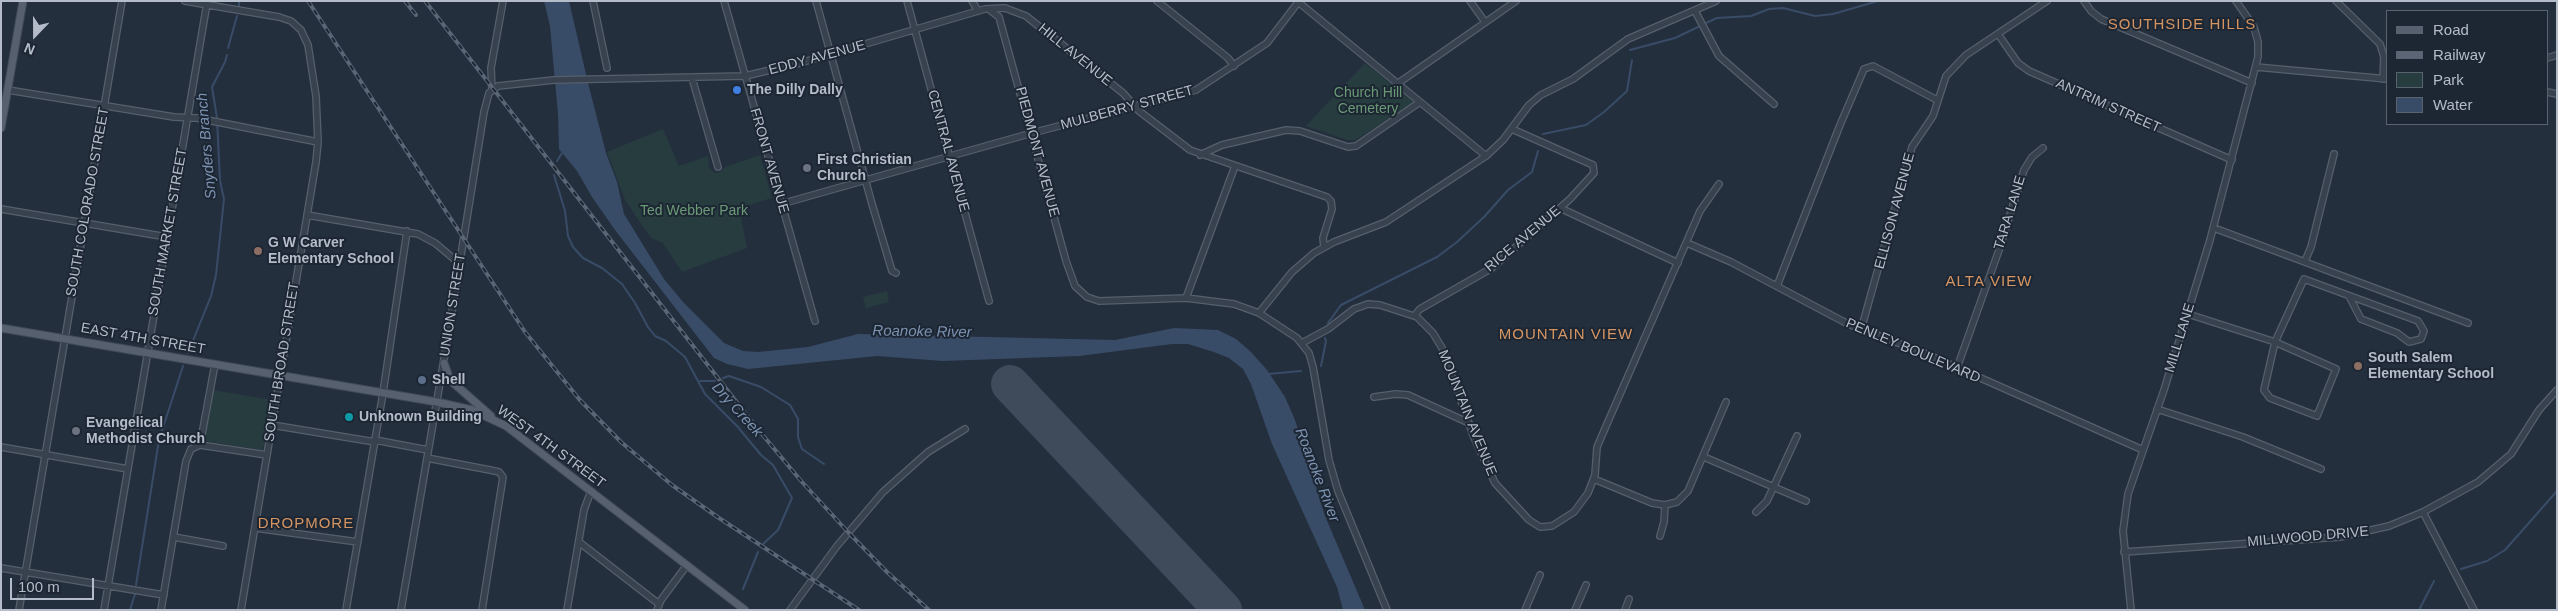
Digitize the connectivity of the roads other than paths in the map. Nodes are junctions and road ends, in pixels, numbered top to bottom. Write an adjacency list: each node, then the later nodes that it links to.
1 (23, 1): 35 (main road)
2 (122, 1): 41 (street, SOUTH COLORADO STREET)
3 (186, 1): 19 (street, SOUTH BROAD STREET)
4 (503, 1): 36 (street, UNION STREET)
5 (594, 1): 29 (street)
6 (724, 1): 30 (street, FRONT AVENUE)
7 (816, 1): 26 (street)
8 (907, 1): 24 (street, CENTRAL AVENUE)
9 (972, 1): 21 (street)
10 (1157, 1): 27 (street)
11 (1470, 1): 23 (street)
12 (1516, 1): 23 (street)
13 (1716, 1): 22 (street)
14 (2047, 1): 25 (street, ELLISON AVENUE)
15 (2084, 1): 33 (street)
16 (2236, 1): 28 (street, MILL LANE)
17 (2336, 1): 32 (street)
18 (1298, 2): 27 (street, MULBERRY STREET); 34 (street)
19 (207, 3): 42 (street, SOUTH MARKET STREET); 46 (street, SOUTH BROAD STREET)
20 (990, 10): 21 (street, EDDY AVENUE); 40 (street, HILL AVENUE); 45 (street, PIEDMONT AVENUE)
21 (978, 11): 24 (street, EDDY AVENUE)
22 (1695, 11): 39 (street); 44 (street)
23 (1486, 22): 34 (street)
24 (914, 30): 26 (street, EDDY AVENUE); 51 (street, CENTRAL AVENUE)
25 (1998, 34): 37 (street, ELLISON AVENUE); 52 (street, ANTRIM STREET)
26 (830, 55): 30 (street, EDDY AVENUE); 55 (street)
27 (1234, 66): 40 (street, MULBERRY STREET)
28 (2256, 67): 32 (street); 33 (street, MILL LANE)
29 (607, 68)
30 (745, 76): 31 (street, EDDY AVENUE); 57 (street, FRONT AVENUE)
31 (692, 78): 36 (street, EDDY AVENUE); 54 (street)
32 (2385, 79)
33 (2252, 83): 52 (street, MILL LANE)
34 (1397, 84): 38 (street)
35 (8, 90): 41 (street); 43 (main road)
36 (492, 90): 68 (street, UNION STREET)
37 (1938, 100): 71 (street); 81 (street, ELLISON AVENUE)
38 (1420, 102): 49 (street); 50 (street)
39 (1774, 104)
40 (1134, 105): 45 (street, MULBERRY STREET); 49 (street, HILL AVENUE)
41 (105, 106): 42 (street); 61 (street, SOUTH COLORADO STREET)
42 (188, 117): 46 (street); 64 (street, SOUTH MARKET STREET)
43 (1, 128)
44 (1512, 129): 50 (street); 59 (street, RICE AVENUE)
45 (1032, 133): 51 (street, MULBERRY STREET); 73 (street, PIEDMONT AVENUE)
46 (318, 142): 60 (street, SOUTH BROAD STREET)
47 (2043, 148): 88 (street, TARA LANE)
48 (2334, 154): 67 (street)
49 (1200, 155): 53 (street, HILL AVENUE)
50 (1486, 156): 66 (street)
51 (950, 157): 55 (street, MULBERRY STREET); 74 (street, CENTRAL AVENUE)
52 (2232, 160): 62 (street, MILL LANE)
53 (1235, 166): 66 (street, HILL AVENUE); 73 (street)
54 (718, 167)
55 (866, 180): 57 (street, MULBERRY STREET); 70 (street)
56 (1719, 184): 65 (street, MOUNTAIN AVENUE)
57 (781, 204): 78 (street, FRONT AVENUE)
58 (1, 208): 61 (street)
59 (1560, 208): 69 (street); 77 (street, RICE AVENUE)
60 (307, 215): 63 (street); 89 (street, SOUTH BROAD STREET)
61 (85, 223): 64 (street); 82 (street, SOUTH COLORADO STREET)
62 (2214, 228): 67 (street); 76 (street, MILL LANE)
63 (407, 231): 68 (street); 91 (street)
64 (167, 237): 85 (street, SOUTH MARKET STREET)
65 (1687, 243): 69 (street, MOUNTAIN AVENUE); 71 (street, PENLEY BOULEVARD)
66 (1324, 247): 75 (street)
67 (2305, 261): 79 (street)
68 (460, 264): 86 (street, UNION STREET)
69 (1678, 264): 112 (street, MOUNTAIN AVENUE)
70 (896, 273)
71 (1777, 286): 81 (street, PENLEY BOULEVARD)
72 (2349, 296): 72 (street); 83 (street)
73 (1186, 298): 75 (street)
74 (989, 301)
75 (1259, 313): 84 (street)
76 (2188, 314): 83 (street); 95 (street, MILL LANE)
77 (1414, 316): 84 (street, MOUNTAIN AVENUE); 97 (street, MOUNTAIN AVENUE)
78 (815, 321)
79 (2468, 323)
80 (1, 328): 82 (main road, EAST 4TH STREET)
81 (1862, 330): 88 (street, PENLEY BOULEVARD)
82 (65, 339): 85 (main road, EAST 4TH STREET); 106 (street, SOUTH COLORADO STREET)
83 (2275, 342): 83 (street)
84 (1302, 343): 145 (street)
85 (147, 353): 87 (main road, EAST 4TH STREET); 110 (street, SOUTH MARKET STREET)
86 (444, 363): 93 (street, UNION STREET); 96 (main road)
87 (215, 364): 89 (main road, EAST 4TH STREET); 102 (street)
88 (1957, 368): 105 (street, PENLEY BOULEVARD)
89 (280, 375): 91 (main road, WEST 4TH STREET); 98 (street, SOUTH BROAD STREET)
90 (2557, 390): 118 (street, MILLWOOD DRIVE)
91 (383, 393): 93 (main road, WEST 4TH STREET); 101 (street)
92 (1374, 397): 97 (street)
93 (437, 402): 96 (main road, WEST 4TH STREET); 104 (street, UNION STREET)
94 (1726, 402): 108 (street)
95 (2157, 409): 105 (street, MILL LANE); 111 (street)
96 (495, 419): 114 (main road, WEST 4TH STREET)
97 (1468, 423): 112 (street, MOUNTAIN AVENUE)
98 (272, 425): 101 (street); 107 (street, SOUTH BROAD STREET)
99 (965, 429): 144 (street)
100 (1796, 436): 113 (street)
101 (375, 441): 104 (street); 122 (street)
102 (200, 445): 107 (street); 121 (street)
103 (1, 448): 106 (street)
104 (428, 450): 109 (street, UNION STREET)
105 (2143, 450): 125 (street, MILL LANE)
106 (45, 455): 110 (street); 128 (street, SOUTH COLORADO STREET)
107 (267, 455): 119 (street, SOUTH BROAD STREET)
108 (1704, 457): 113 (street); 116 (street)
109 (427, 458): 140 (street, UNION STREET); 141 (street)
110 (128, 469): 131 (street, SOUTH MARKET STREET)
111 (2321, 469)
112 (1594, 479): 116 (street)
113 (1773, 487): 115 (street); 117 (street)
114 (591, 491): 123 (street); 126 (main road, WEST 4TH STREET)
115 (1806, 501)
116 (1665, 505): 120 (street)
117 (1756, 512)
118 (2423, 512): 125 (street, MILLWOOD DRIVE); 150 (street)
119 (255, 528): 122 (street); 138 (street, SOUTH BROAD STREET)
120 (1660, 536)
121 (174, 537): 124 (street); 132 (street)
122 (358, 542): 139 (street)
123 (579, 542): 134 (street); 142 (street)
124 (224, 546)
125 (2124, 552): 149 (street, MILL LANE)
126 (687, 565): 134 (street); 143 (main road, WEST 4TH STREET)
127 (1, 568): 128 (street)
128 (26, 572): 131 (street); 135 (street, SOUTH COLORADO STREET)
129 (1540, 575): 146 (street)
130 (1586, 584): 147 (street)
131 (108, 585): 132 (street); 136 (street, SOUTH MARKET STREET)
132 (164, 595): 137 (street)
133 (1629, 599): 148 (street)
134 (658, 607)
135 (19, 610)
136 (104, 610)
137 (161, 610)
138 (241, 610)
139 (346, 610)
140 (401, 610)
141 (482, 610)
142 (567, 610)
143 (744, 610)
144 (790, 610)
145 (1387, 610)
146 (1525, 610)
147 (1575, 610)
148 (1625, 610)
149 (2131, 610)
150 (2474, 610)

